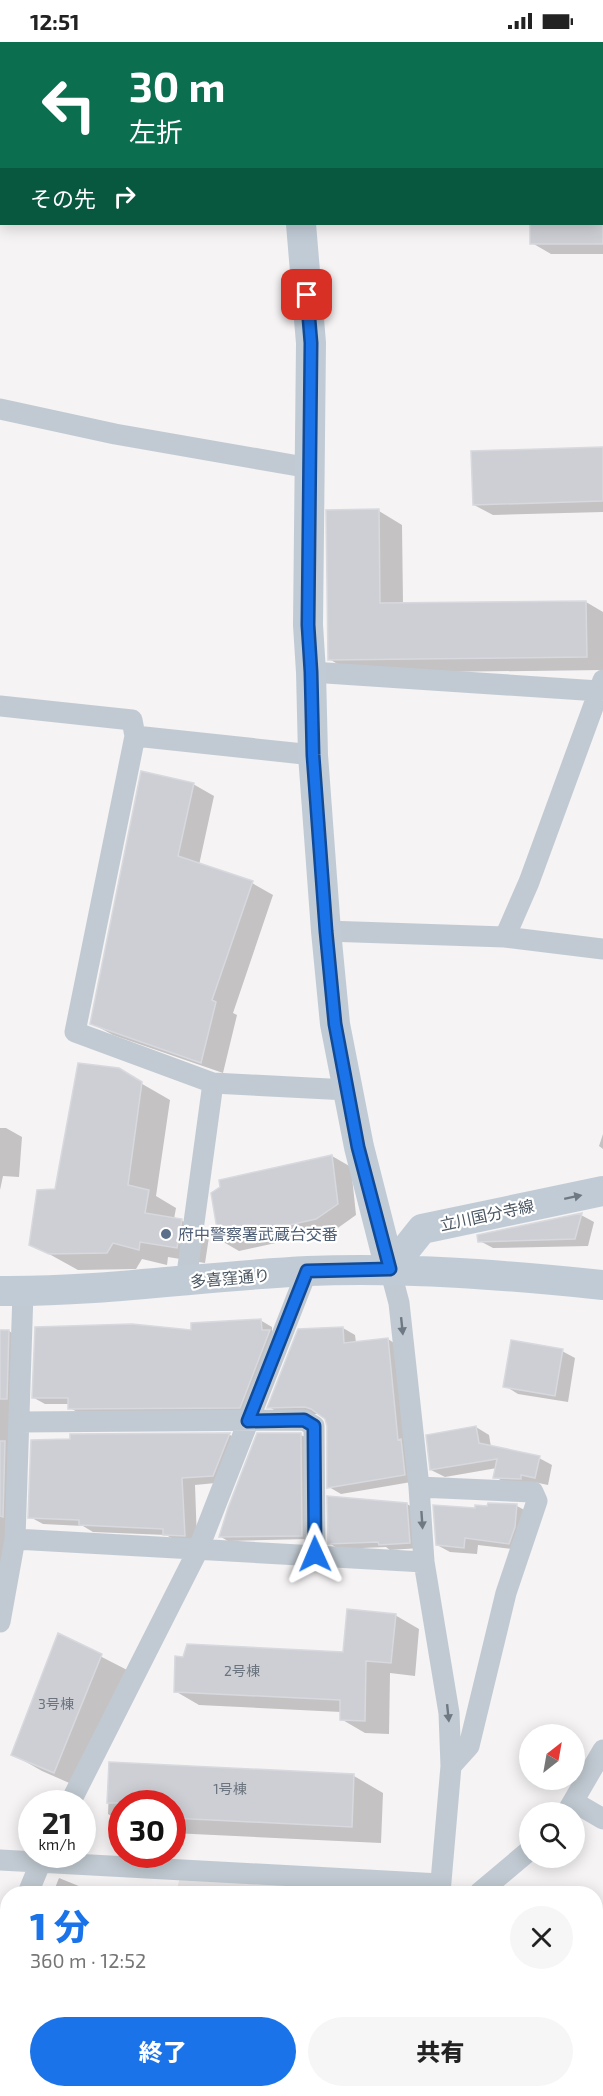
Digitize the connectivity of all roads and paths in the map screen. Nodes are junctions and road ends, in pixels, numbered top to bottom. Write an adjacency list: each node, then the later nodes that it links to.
1 (301, 225): 3 (street)
2 (0, 410): 3 (street)
3 (310, 468): 4 (street)
4 (311, 672): 5 (street); 8 (street)
5 (601, 685): 10 (street)
6 (0, 706): 7 (street)
7 (135, 736): 8 (street); 12 (street)
8 (313, 755): 9 (street)
9 (326, 931): 10 (street); 13 (street)
10 (505, 937): 11 (street)
11 (603, 949)
12 (213, 1083): 13 (street); 17 (street)
13 (348, 1090): 15 (street)
14 (603, 1191): 15 (street, 立川国分寺線, one-way to 14)
15 (390, 1269): 16 (street, 多喜窪通り); 18 (street, 多喜窪通り); 22 (street, one-way to 22)
16 (307, 1271): 17 (street, 多喜窪通り); 20 (street)
17 (186, 1281): 19 (street, 多喜窪通り)
18 (603, 1285)
19 (12, 1291): 21 (street)
20 (248, 1421): 21 (street); 24 (street); 25 (street)
21 (19, 1422): 23 (street)
22 (419, 1487): 26 (street, one-way to 26); 29 (street)
23 (15, 1539): 24 (street); 27 (street)
24 (198, 1550): 25 (street); 30 (street)
25 (315, 1554): 26 (street)
26 (424, 1562): 29 (street, one-way to 29)
27 (0, 1622)
28 (603, 1750): 31 (street)
29 (451, 1766): 41 (street)
30 (77, 1790)
31 (573, 1802)
32 (585, 1812): 33 (street)
33 (603, 1819)
34 (519, 1859): 42 (street)
35 (0, 1860): 36 (street)
36 (18, 1860)
37 (96, 1863): 40 (street)
38 (38, 1868): 39 (street)
39 (31, 1886)
40 (413, 1886)
41 (440, 1886)
42 (487, 1886)

